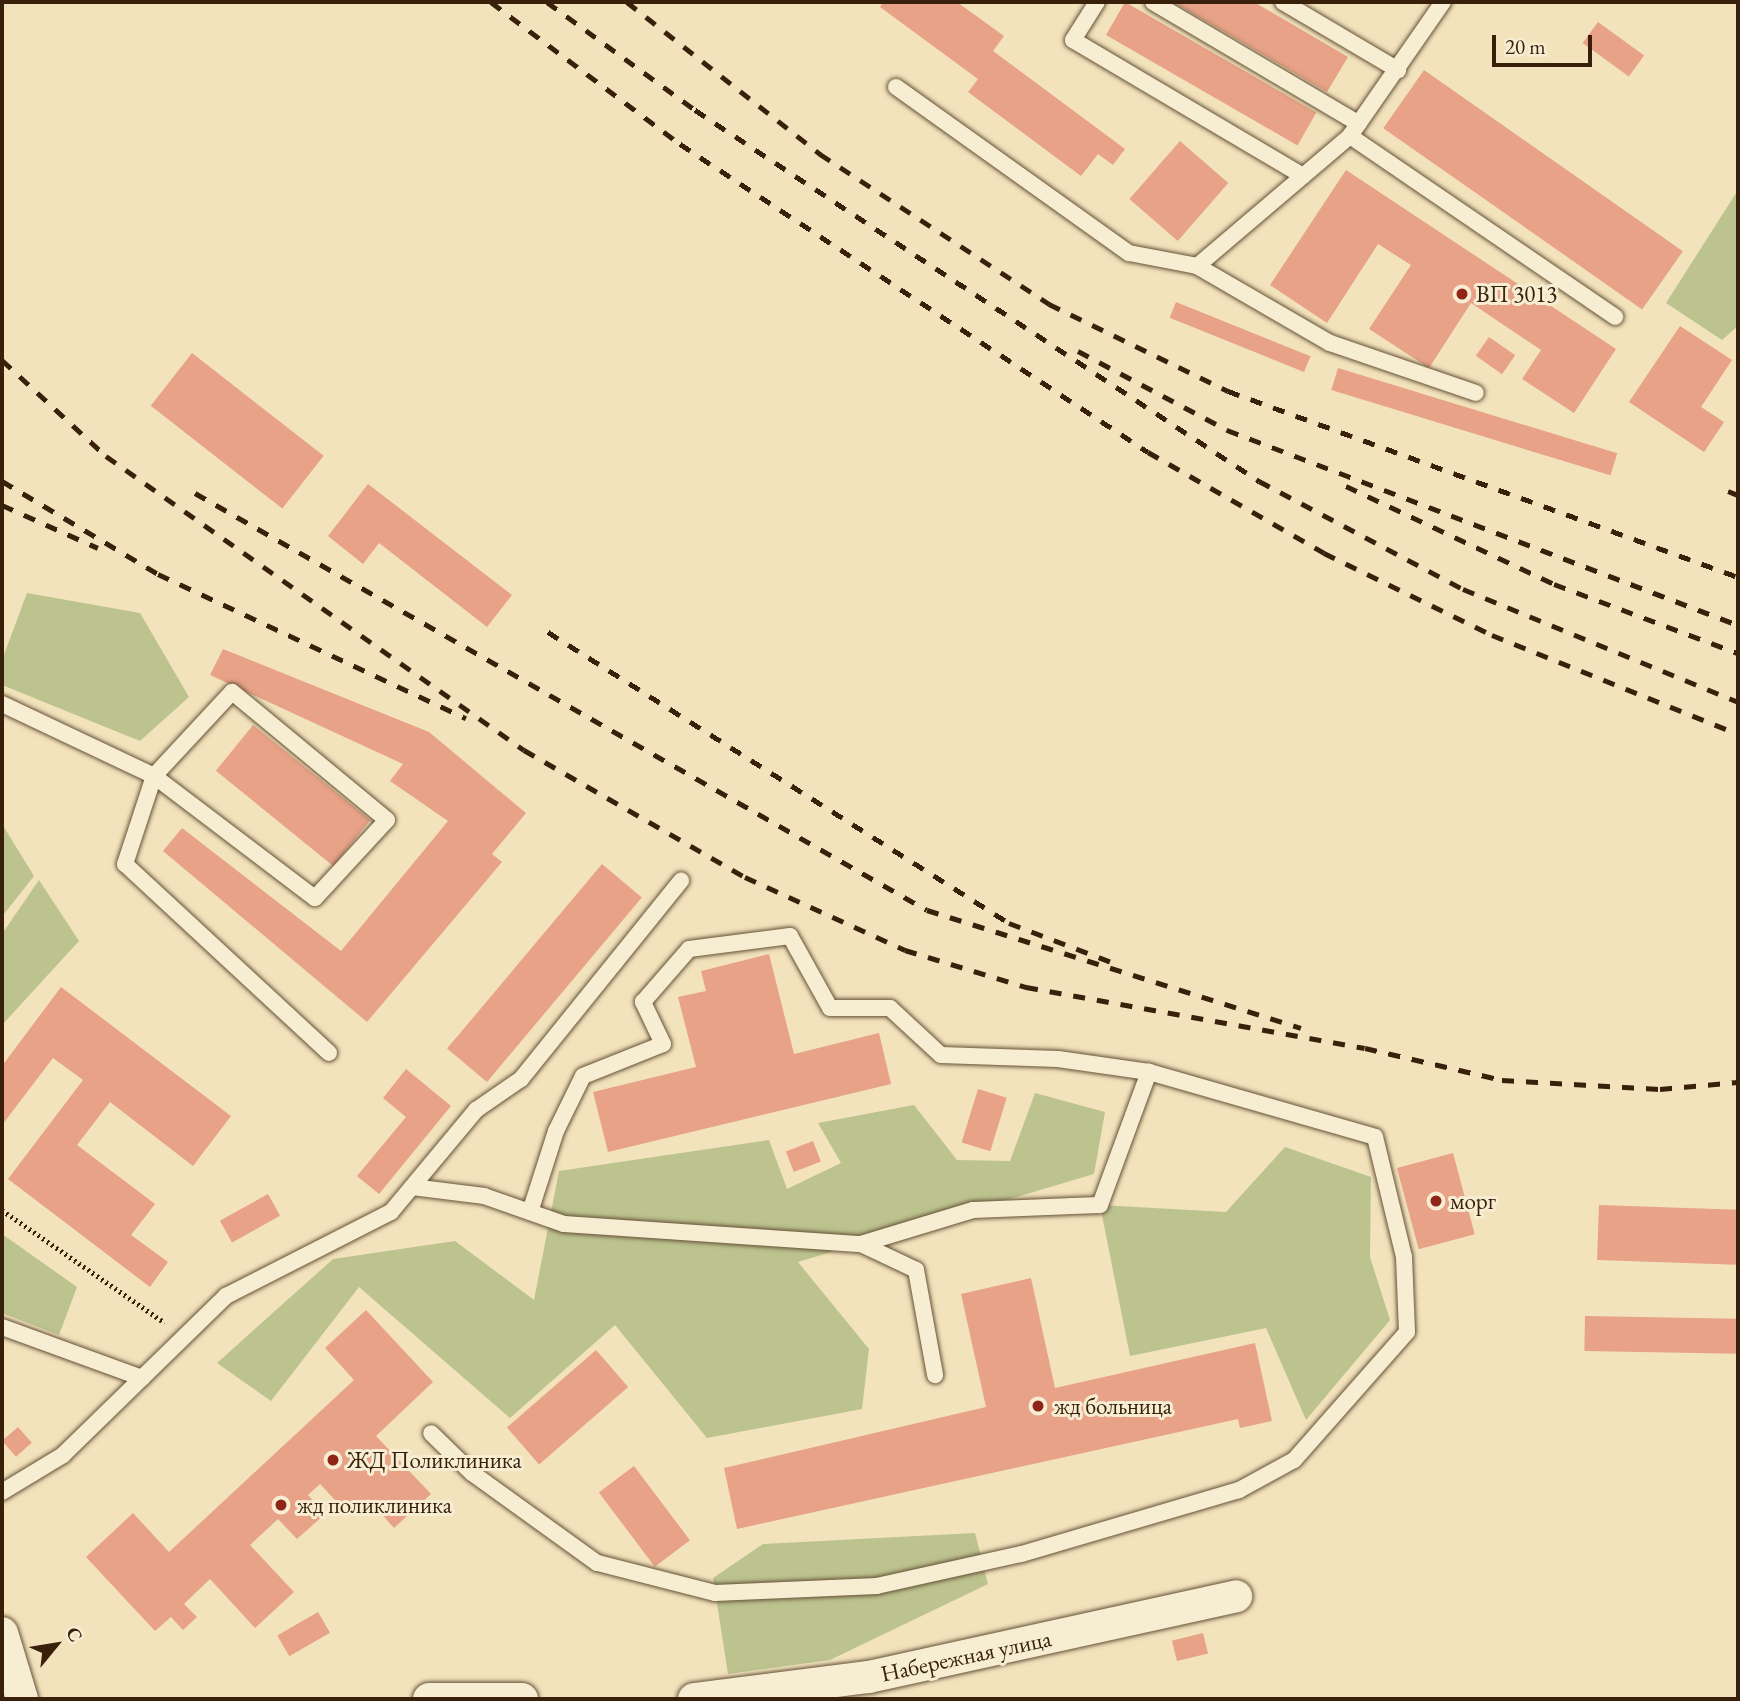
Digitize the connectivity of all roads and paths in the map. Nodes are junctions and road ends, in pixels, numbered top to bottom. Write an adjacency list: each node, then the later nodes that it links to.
1 (1097, 2): 8 (lane)
2 (1153, 2): 7 (lane)
3 (1283, 2): 5 (lane)
4 (1443, 2): 5 (lane)
5 (1398, 70): 7 (lane)
6 (896, 87): 9 (lane)
7 (1354, 130): 8 (lane); 10 (lane)
8 (1303, 176): 9 (lane)
9 (1197, 265): 11 (lane)
10 (1615, 317)
11 (1476, 393)
12 (2, 704): 13 (lane)
13 (154, 776): 13 (lane); 15 (lane)
14 (681, 881): 17 (lane)
15 (329, 1053)
16 (1149, 1072): 19 (lane); 20 (lane); 25 (lane)
17 (412, 1187): 19 (lane); 22 (lane)
18 (2, 1210): 22 (path)
19 (530, 1212): 20 (lane)
20 (861, 1244): 23 (lane)
21 (2, 1327): 24 (lane)
22 (184, 1337): 24 (lane)
23 (935, 1375)
24 (142, 1378): 26 (lane)
25 (431, 1433)
26 (2, 1492)
27 (1236, 1596): 32 (street, Набережная улица)
28 (2, 1633): 29 (street)
29 (22, 1699)
30 (429, 1699): 31 (street)
31 (523, 1699)
32 (694, 1699)

